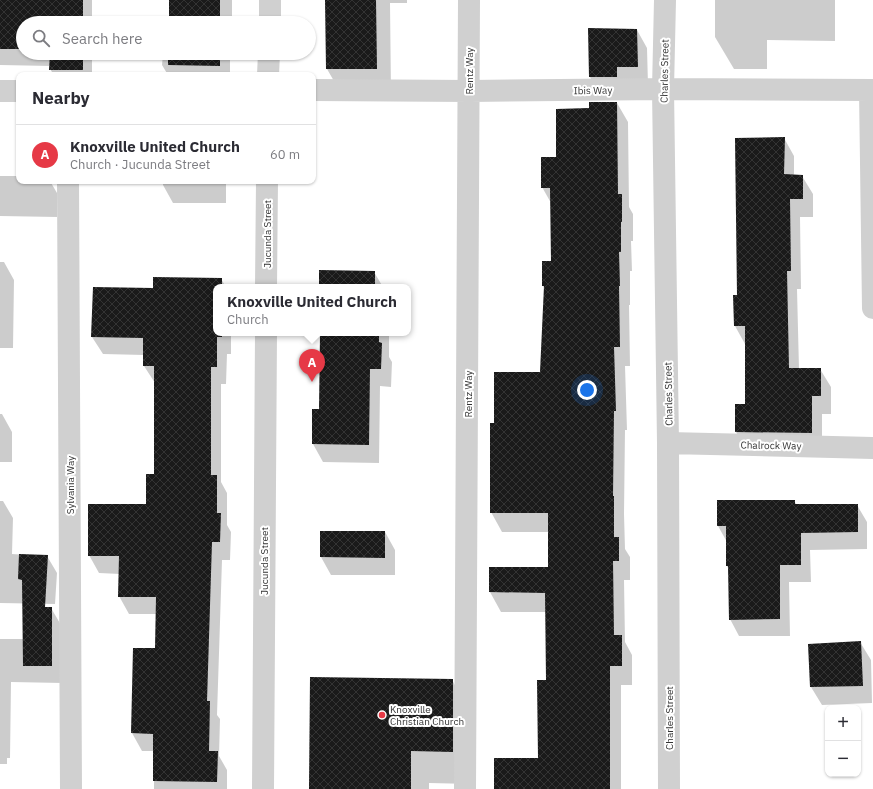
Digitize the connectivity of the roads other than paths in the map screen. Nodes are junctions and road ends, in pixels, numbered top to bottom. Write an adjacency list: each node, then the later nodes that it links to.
1 (270, 0): 4 (street)
2 (469, 0): 12 (street, Rentz Way)
3 (665, 0): 7 (street, Charles Street)
4 (270, 16)
5 (269, 60): 6 (street)
6 (268, 72)
7 (663, 89): 9 (street, Ibis Way); 12 (street, Ibis Way); 18 (street, Charles Street)
8 (316, 90): 12 (street, Ibis Way)
9 (871, 90): 16 (street)
10 (0, 91): 11 (street)
11 (16, 91)
12 (470, 91): 22 (street, Rentz Way)
13 (68, 184): 20 (street, Sylvania Way)
14 (267, 184): 15 (street, Jucunda Street)
15 (266, 284)
16 (873, 308)
17 (266, 336): 21 (street, Jucunda Street)
18 (668, 443): 19 (street, Chalrock Way); 23 (street, Charles Street)
19 (873, 448)
20 (71, 789)
21 (263, 789)
22 (465, 789)
23 (669, 789)

